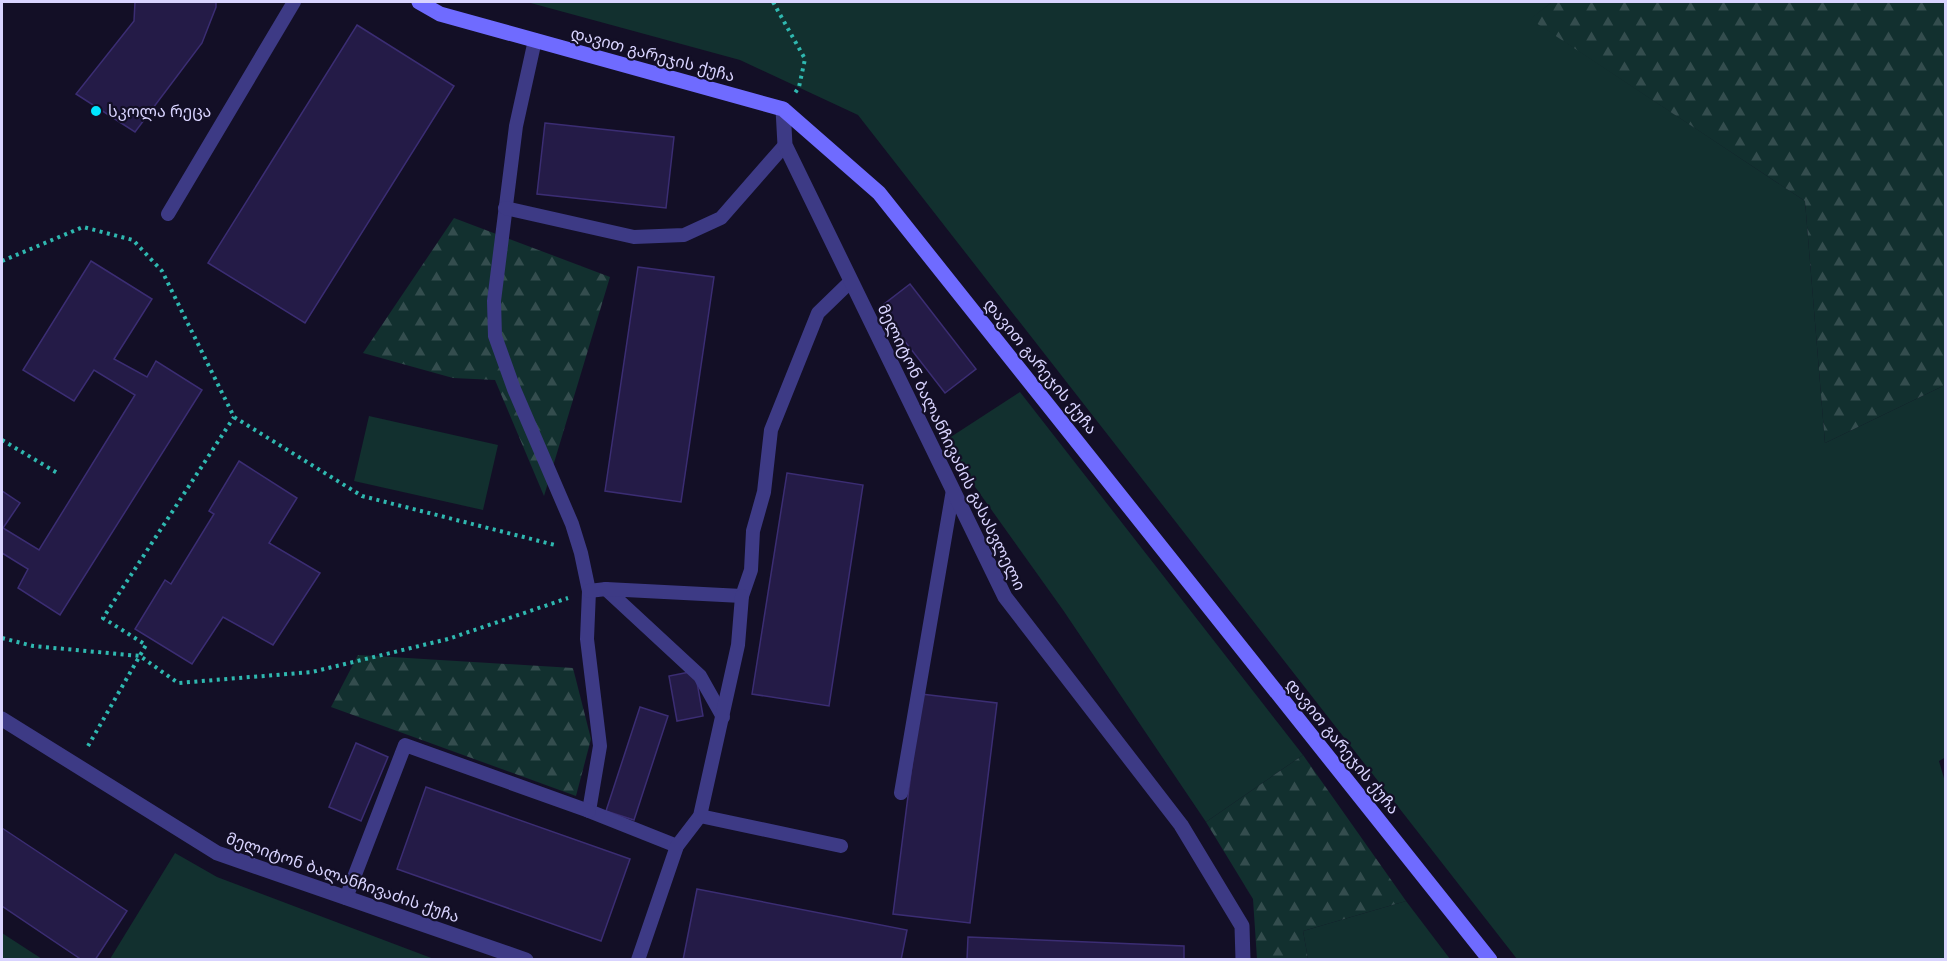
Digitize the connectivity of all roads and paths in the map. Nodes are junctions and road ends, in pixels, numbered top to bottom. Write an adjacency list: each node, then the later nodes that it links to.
1 (294, 2): 8 (lane)
2 (419, 2): 4 (main road, დავით გარეჯის ქუჩა)
3 (773, 2): 5 (path)
4 (535, 40): 5 (main road, დავით გარეჯის ქუჩა); 7 (lane)
5 (783, 109): 6 (street, მელიტონ ბალანჩივაძის გასასვლელი); 33 (main road, დავით გარეჯის ქუჩა)
6 (785, 145): 7 (lane); 10 (street, მელიტონ ბალანჩივაძის გასასვლელი)
7 (505, 208): 15 (lane)
8 (168, 214)
9 (2, 261): 11 (path)
10 (850, 282): 14 (street, მელიტონ ბალანჩივაძის გასასვლელი); 18 (lane)
11 (234, 417): 15 (path); 20 (path)
12 (2, 440): 13 (path)
13 (59, 474)
14 (953, 490): 24 (lane); 32 (street, მელიტონ ბალანჩივაძის გასასვლელი)
15 (581, 553): 17 (lane)
16 (606, 589): 17 (lane); 18 (lane); 21 (lane)
17 (589, 591): 20 (path); 25 (lane)
18 (741, 596): 21 (lane)
19 (2, 638): 20 (path)
20 (140, 656): 23 (path)
21 (723, 717): 26 (lane)
22 (2, 719): 23 (street, მელიტონ ბალანჩივაძის ქუჩა)
23 (76, 765): 29 (street, მელიტონ ბალანჩივაძის ქუჩა)
24 (900, 793)
25 (589, 811): 27 (lane); 29 (lane)
26 (700, 816): 27 (lane); 28 (lane)
27 (677, 846): 31 (lane)
28 (841, 846)
29 (346, 898): 30 (street, მელიტონ ბალანჩივაძის ქუჩა)
30 (526, 960)
31 (638, 960)
32 (1243, 960)
33 (1490, 960)

